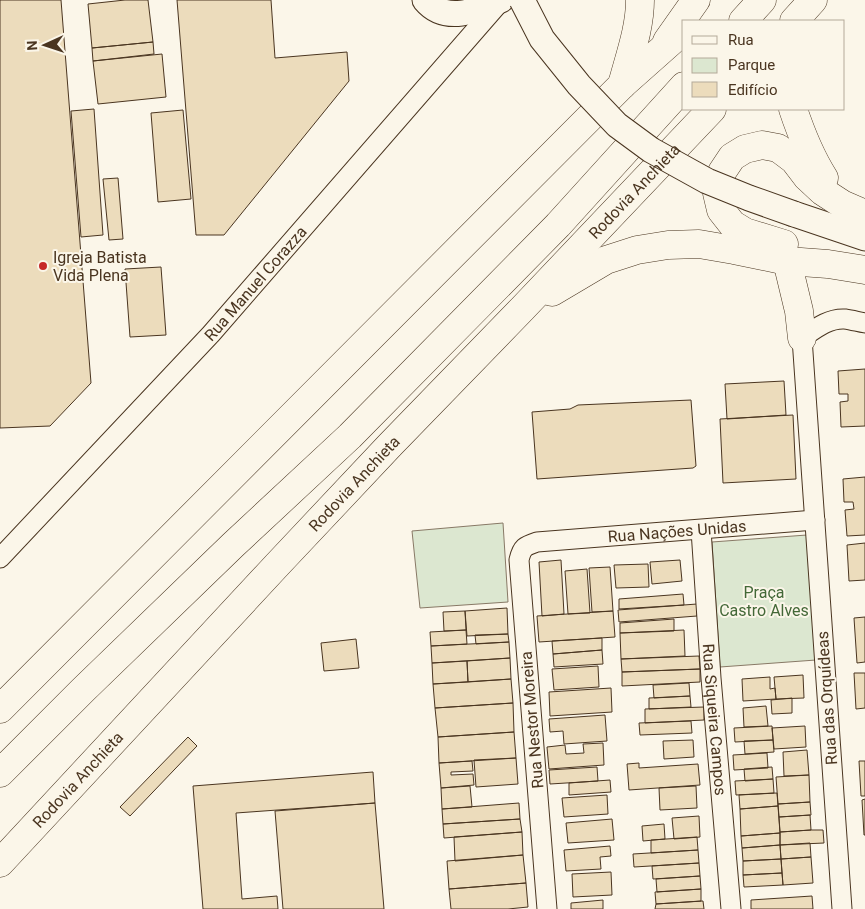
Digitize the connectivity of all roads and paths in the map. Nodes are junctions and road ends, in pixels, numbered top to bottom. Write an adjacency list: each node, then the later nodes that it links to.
1 (425, 0): 2 (main road)
2 (501, 0): 29 (street, Rua Manuel Corazza)
3 (522, 0): 19 (main road, bridge)
4 (640, 0): 14 (highway)
5 (696, 0): 13 (highway)
6 (718, 0): 9 (highway)
7 (762, 0): 10 (highway)
8 (813, 0): 11 (highway)
9 (695, 20)
10 (744, 20)
11 (795, 20)
12 (682, 32): 13 (highway)
13 (658, 52): 14 (highway)
14 (622, 86): 30 (highway)
15 (682, 88): 31 (highway, Rodovia Anchieta)
16 (711, 110): 23 (highway, Rodovia Anchieta)
17 (793, 110): 18 (highway)
18 (854, 209): 21 (highway)
19 (865, 238)
20 (787, 261): 21 (highway); 23 (highway); 25 (highway)
21 (828, 264): 22 (highway)
22 (865, 270)
23 (522, 309): 32 (highway, Rodovia Anchieta)
24 (865, 323): 25 (street)
25 (802, 338): 26 (street, Rua das Orquídeas)
26 (815, 520): 27 (street, Rua Nações Unidas); 35 (street, Rua das Orquídeas)
27 (701, 530): 28 (street, Rua Nações Unidas); 34 (street, Rua Siqueira Campos)
28 (537, 542): 33 (street, Rua Nestor Moreira)
29 (0, 558)
30 (0, 709)
31 (0, 773)
32 (0, 863)
33 (547, 909)
34 (731, 909)
35 (842, 909)

